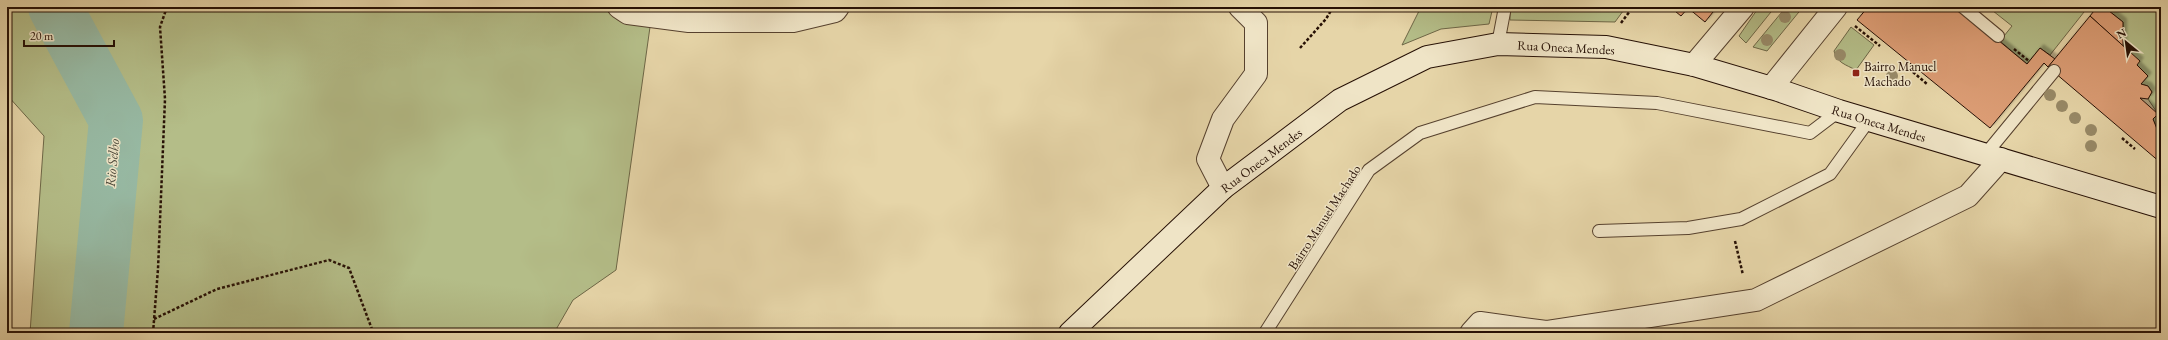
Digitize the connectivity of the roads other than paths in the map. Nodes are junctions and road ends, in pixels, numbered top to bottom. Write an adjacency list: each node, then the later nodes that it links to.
1 (619, 7): 2 (street)
2 (838, 7)
3 (1240, 7): 16 (street)
4 (1505, 7): 9 (lane)
5 (1743, 7): 10 (street)
6 (1836, 7): 12 (street)
7 (1963, 7): 8 (lane)
8 (1998, 36)
9 (1498, 44): 10 (street, Rua Oneca Mendes); 16 (street, Rua Oneca Mendes)
10 (1694, 65): 12 (street, Rua Oneca Mendes)
11 (2054, 71): 15 (lane)
12 (1771, 88): 13 (street, Rua Oneca Mendes)
13 (1839, 111): 14 (street, Rua Oneca Mendes); 21 (lane, Bairro Manuel Machado)
14 (1870, 120): 15 (street, Rua Oneca Mendes); 18 (lane)
15 (1993, 157): 17 (street, Rua Oneca Mendes); 19 (street)
16 (1222, 188): 20 (street, Rua Oneca Mendes)
17 (2161, 207)
18 (1600, 230)
19 (1547, 332): 22 (street)
20 (1070, 333)
21 (1265, 333)
22 (1471, 333)

